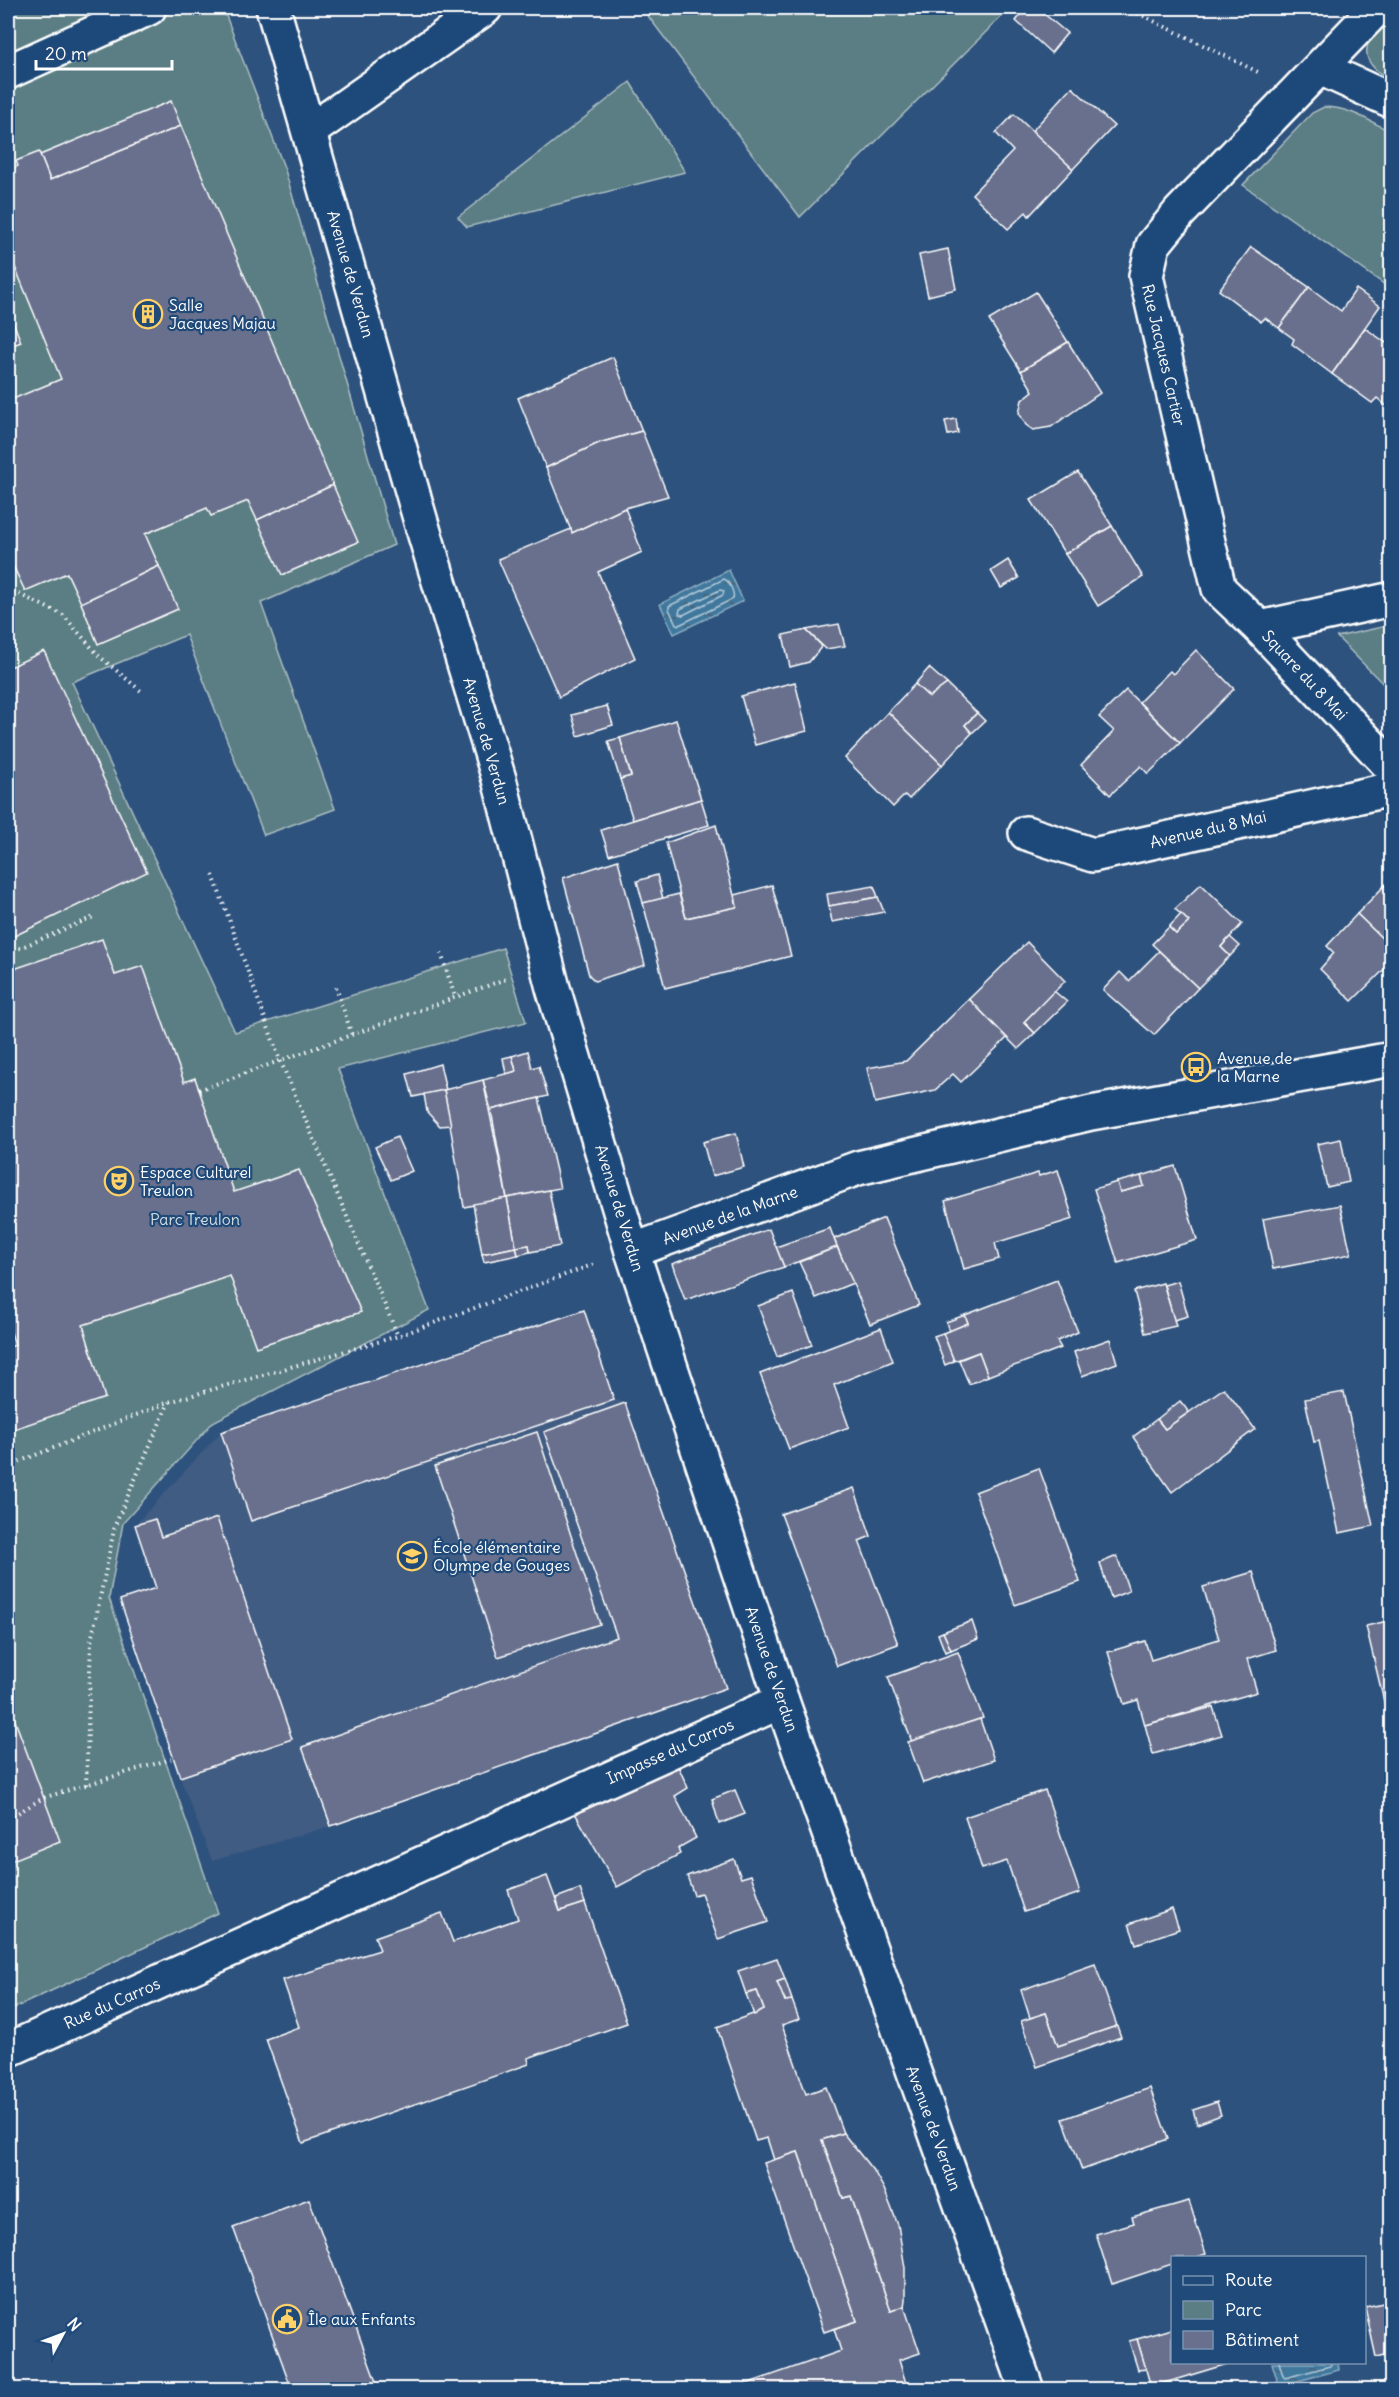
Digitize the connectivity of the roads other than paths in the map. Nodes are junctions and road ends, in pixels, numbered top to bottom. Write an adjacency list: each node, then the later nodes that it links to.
1 (149, 8): 6 (street)
2 (273, 8): 8 (street, Avenue de Verdun)
3 (484, 8): 8 (street)
4 (1377, 8): 5 (street, Rue Jacques Cartier)
5 (1320, 68): 7 (street); 10 (street, Rue Jacques Cartier)
6 (8, 72)
7 (1392, 101)
8 (310, 131): 15 (street, Avenue de Verdun)
9 (1392, 599): 10 (street, Square du 8 Mai)
10 (1260, 628): 11 (street, Square du 8 Mai)
11 (1392, 768)
12 (1392, 789): 13 (street, Avenue du 8 Mai)
13 (1026, 833)
14 (1392, 1059): 15 (street, Avenue de la Marne)
15 (632, 1251): 16 (street, Avenue de Verdun)
16 (782, 1701): 17 (street, Impasse du Carros); 19 (street, Avenue de Verdun)
17 (216, 1956): 18 (street, Rue du Carros)
18 (8, 2050)
19 (1027, 2390)

